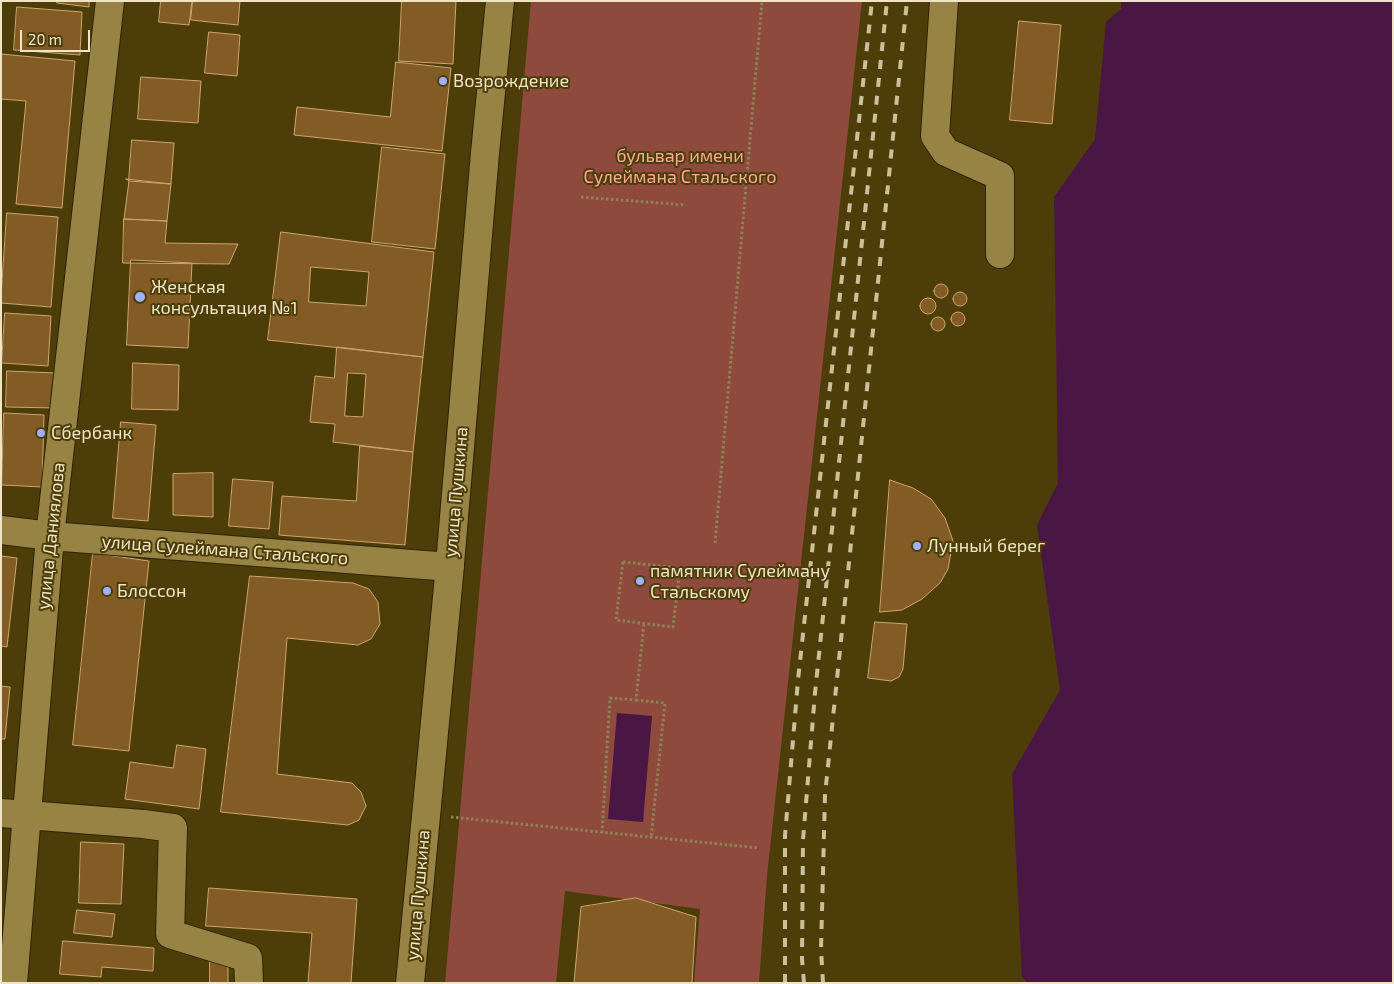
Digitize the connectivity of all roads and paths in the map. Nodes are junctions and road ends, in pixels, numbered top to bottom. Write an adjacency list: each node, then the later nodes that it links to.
1 (110, 1): 9 (street, улица Даниялова)
2 (500, 1): 11 (street, улица Пушкина)
3 (762, 1): 10 (path)
4 (944, 1): 7 (street)
5 (581, 197): 6 (path)
6 (686, 205)
7 (1000, 254)
8 (1, 530): 9 (street, улица Сулеймана Стальского)
9 (50, 536): 11 (street, улица Сулеймана Стальского); 14 (street, улица Даниялова)
10 (714, 543)
11 (450, 567): 15 (street, улица Пушкина)
12 (644, 623): 12 (path); 13 (path)
13 (636, 700): 16 (path); 17 (path)
14 (14, 814): 19 (street, улица Даниялова); 20 (street)
15 (426, 815): 16 (path); 21 (street, улица Пушкина)
16 (602, 833): 17 (path)
17 (651, 838): 18 (path)
18 (759, 848)
19 (13, 983)
20 (249, 983)
21 (410, 983)

